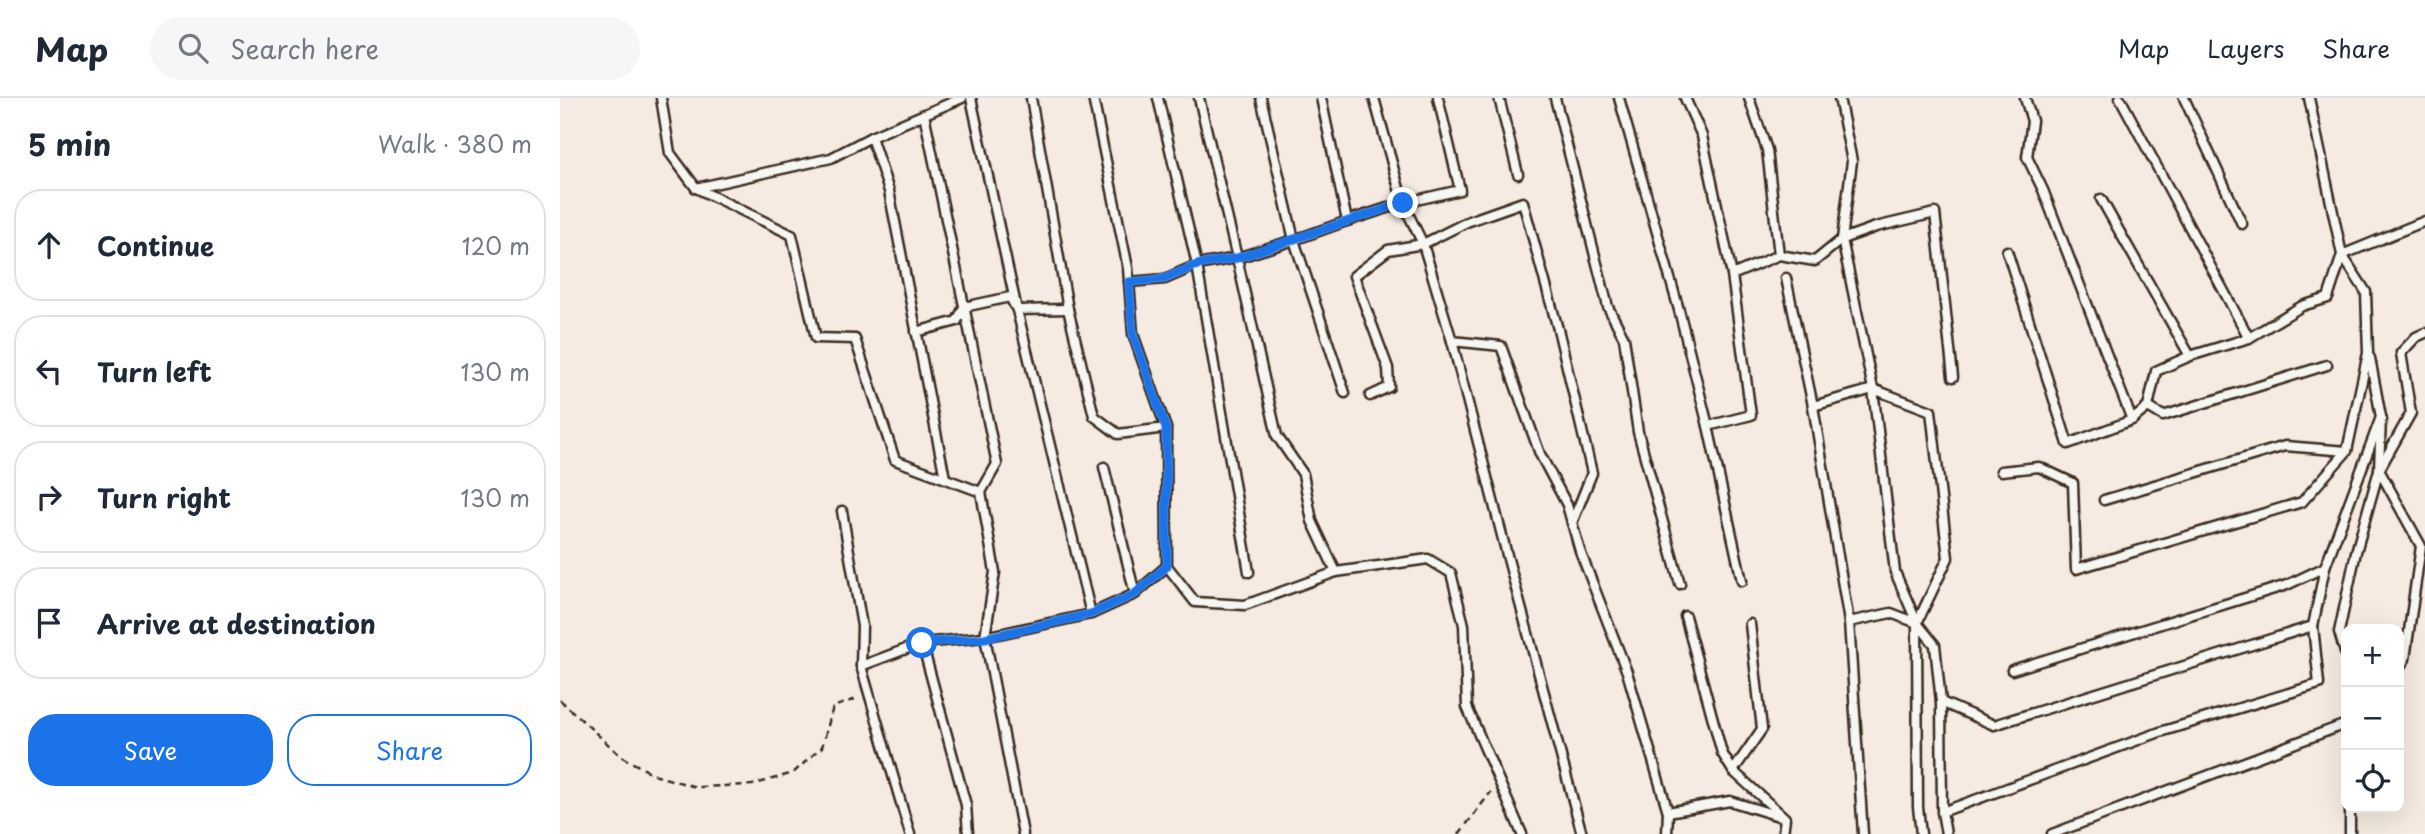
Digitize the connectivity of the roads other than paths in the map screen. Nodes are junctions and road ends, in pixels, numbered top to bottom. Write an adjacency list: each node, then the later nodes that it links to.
1 (661, 98): 25 (lane)
2 (962, 98): 22 (lane)
3 (971, 98): 44 (lane)
4 (1031, 98): 43 (lane)
5 (1093, 98): 41 (lane)
6 (1158, 98): 38 (lane)
7 (1199, 98): 37 (lane)
8 (1261, 98): 32 (lane)
9 (1321, 98): 28 (lane)
10 (1374, 98): 27 (lane)
11 (1438, 98): 27 (lane)
12 (1499, 98): 24 (lane)
13 (1555, 98): 77 (lane)
14 (1619, 98): 60 (lane)
15 (1685, 98): 39 (lane)
16 (1749, 98): 35 (lane)
17 (1839, 98): 31 (lane)
18 (2025, 98): 59 (lane)
19 (2120, 98): 47 (lane)
20 (2183, 98): 30 (lane)
21 (2309, 98): 36 (lane)
22 (924, 114): 23 (lane); 42 (lane)
23 (871, 137): 25 (lane); 45 (lane)
24 (1518, 174)
25 (696, 188): 66 (lane)
26 (2101, 199): 50 (lane)
27 (1403, 203): 28 (lane); 33 (lane)
28 (1348, 221): 32 (lane)
29 (2425, 221): 36 (lane)
30 (2242, 224)
31 (1842, 239): 35 (lane); 52 (lane); 53 (lane)
32 (1294, 240): 37 (lane); 54 (lane)
33 (1423, 244): 48 (lane); 55 (lane); 70 (lane)
34 (2007, 251): 59 (lane)
35 (1779, 255): 39 (lane)
36 (2342, 255): 47 (lane); 49 (lane)
37 (1237, 258): 38 (lane); 75 (lane)
38 (1197, 265): 41 (lane); 74 (lane)
39 (1732, 275): 60 (lane)
40 (1786, 278): 56 (lane)
41 (1129, 282): 61 (lane)
42 (964, 307): 44 (lane); 45 (lane); 67 (lane)
43 (1068, 309): 44 (lane); 61 (lane)
44 (1017, 310): 79 (lane)
45 (916, 332): 66 (lane)
46 (2425, 333): 64 (lane)
47 (2249, 338): 50 (lane)
48 (1452, 341): 70 (lane); 102 (lane)
49 (2368, 352): 58 (lane); 62 (lane)
50 (2190, 356): 57 (lane)
51 (2327, 365): 57 (lane)
52 (1953, 377)
53 (1873, 389): 56 (lane); 82 (lane); 82 (lane)
54 (1345, 393)
55 (1370, 396)
56 (1813, 406): 81 (lane)
57 (2148, 407): 59 (lane)
58 (2382, 418): 64 (lane); 73 (lane)
59 (2133, 420)
60 (1708, 426): 76 (lane)
61 (1166, 428): 72 (lane)
62 (2347, 452): 65 (lane); 68 (lane)
63 (1104, 467): 78 (lane)
64 (2379, 470): 71 (lane); 86 (lane)
65 (2001, 471)
66 (945, 478): 67 (lane)
67 (981, 492): 85 (lane)
68 (2104, 500)
69 (842, 511): 89 (lane)
70 (1572, 523): 94 (lane)
71 (2423, 545): 88 (lane)
72 (1167, 566): 75 (lane); 78 (lane)
73 (2325, 568): 84 (lane); 90 (lane)
74 (1249, 572)
75 (1336, 572): 101 (lane)
76 (1742, 581)
77 (1680, 584)
78 (1135, 594): 79 (lane)
79 (1091, 614): 85 (lane)
80 (1685, 616): 93 (lane)
81 (1849, 622): 82 (lane); 105 (lane)
82 (1917, 623): 91 (lane); 106 (lane)
83 (1750, 624): 93 (lane)
84 (2313, 626): 91 (lane); 95 (lane)
85 (985, 638): 87 (lane); 100 (lane)
86 (2341, 639)
87 (922, 643): 89 (lane); 99 (lane)
88 (2404, 660)
89 (861, 666): 98 (lane)
90 (2012, 670)
91 (1941, 702): 95 (lane)
92 (2341, 726): 108 (lane)
93 (1733, 771): 97 (lane)
94 (1668, 812): 97 (lane); 103 (lane)
95 (1942, 812): 107 (lane)
96 (2350, 813): 109 (lane)
97 (1785, 818): 104 (lane)
98 (910, 834)
99 (968, 834)
100 (1023, 834)
101 (1522, 834)
102 (1582, 834)
103 (1667, 834)
104 (1783, 834)
105 (1863, 834)
106 (1921, 834)
107 (1946, 834)
108 (2052, 834)
109 (2350, 834)

